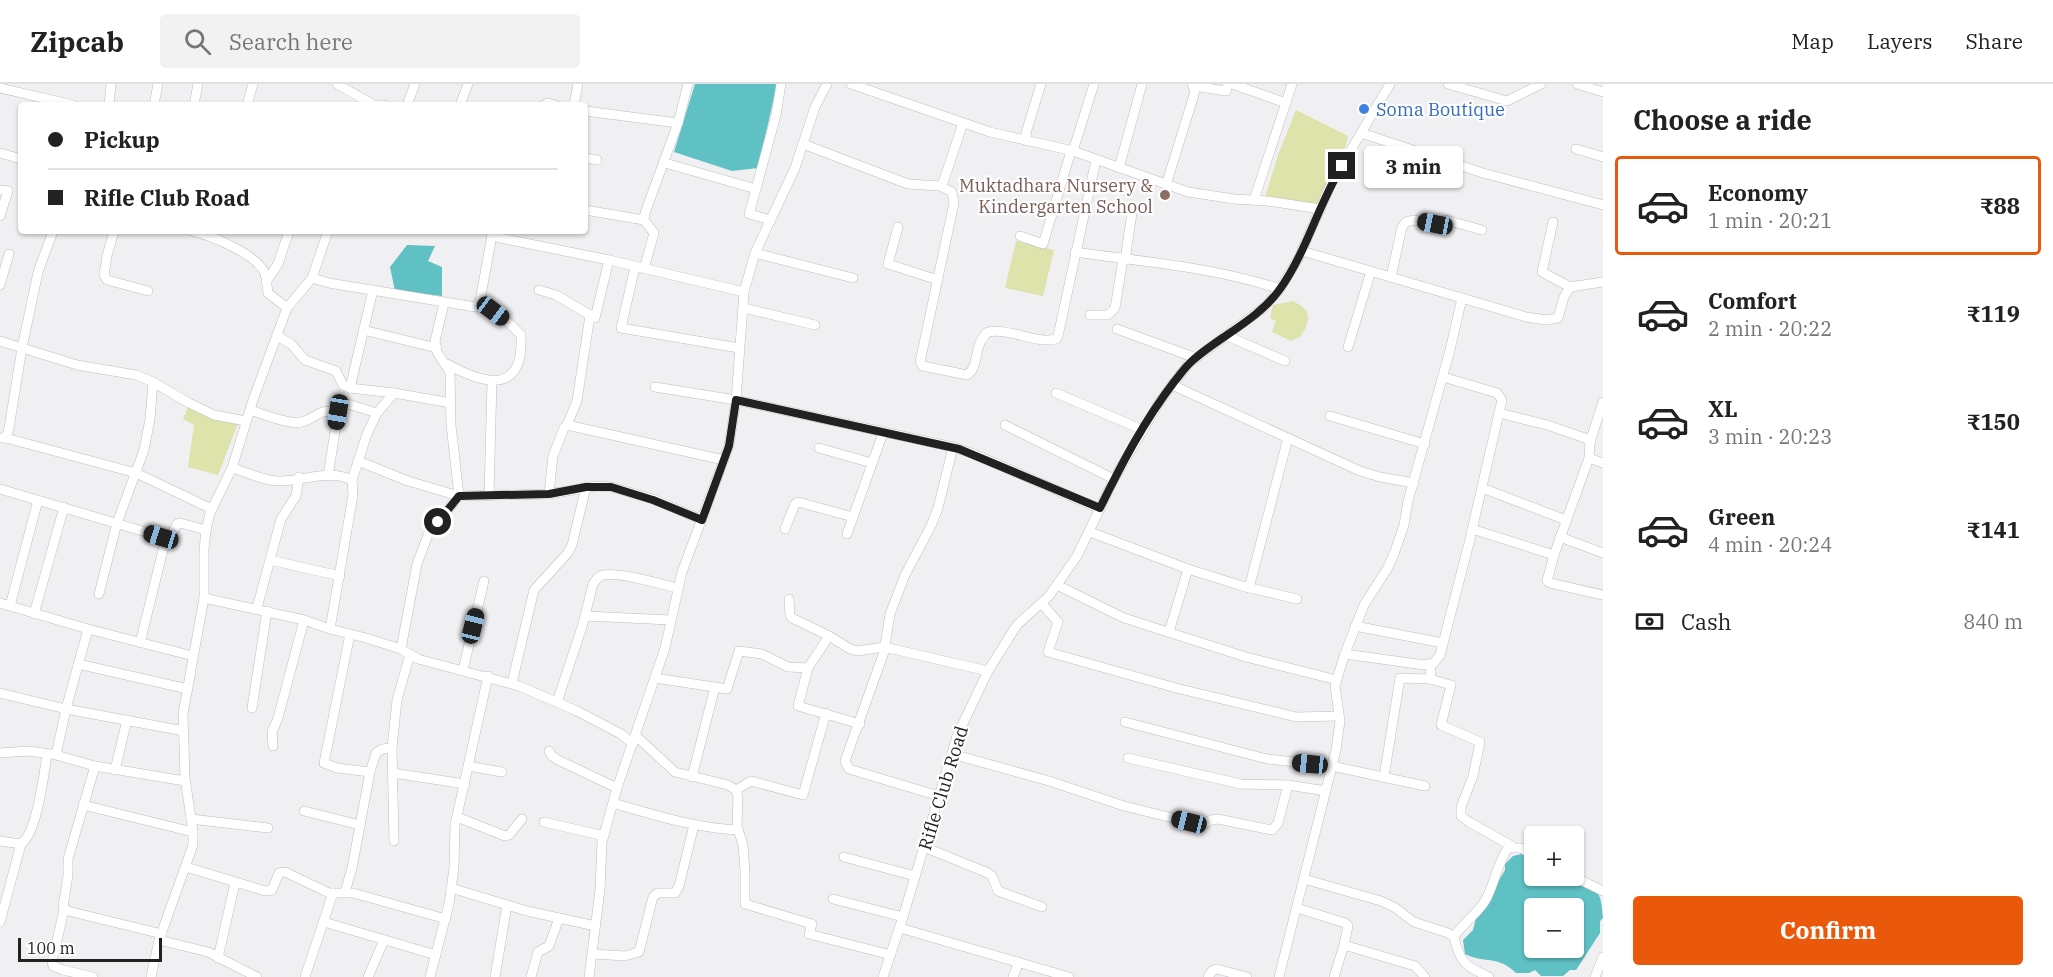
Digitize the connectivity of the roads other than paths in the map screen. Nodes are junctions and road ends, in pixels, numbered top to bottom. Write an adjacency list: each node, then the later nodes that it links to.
1 (111, 84): 28 (street)
2 (158, 84): 29 (street)
3 (198, 84): 30 (street)
4 (253, 84): 31 (street)
5 (337, 84): 32 (street)
6 (415, 84): 33 (street)
7 (468, 84): 34 (street)
8 (578, 84): 35 (street)
9 (688, 84): 38 (street)
10 (781, 84): 55 (street)
11 (827, 84): 42 (street)
12 (851, 84): 39 (street)
13 (1041, 84): 41 (street)
14 (1094, 84): 44 (street)
15 (1142, 84): 52 (street)
16 (1230, 84): 22 (street); 23 (street)
17 (1292, 84): 36 (street)
18 (1390, 84): 40 (street, Rifle Club Road)
19 (1448, 84): 25 (street)
20 (1541, 84): 25 (street)
21 (1577, 84): 26 (street)
22 (1193, 85): 53 (street)
23 (1246, 86): 36 (street)
24 (0, 88): 27 (street)
25 (1481, 88)
26 (1603, 92)
27 (61, 102)
28 (109, 102)
29 (155, 102)
30 (195, 102)
31 (248, 102)
32 (367, 102)
33 (411, 102)
34 (461, 102)
35 (575, 102)
36 (1286, 103): 57 (street)
37 (588, 111): 38 (street)
38 (678, 123): 51 (street)
39 (963, 123): 41 (street); 54 (street)
40 (1362, 133): 58 (street); 59 (street, Rifle Club Road)
41 (1027, 141): 44 (street)
42 (803, 144): 54 (street); 64 (street)
43 (1576, 148): 46 (street)
44 (1072, 151): 50 (street); 75 (street)
45 (0, 153): 47 (street)
46 (1603, 157)
47 (18, 158)
48 (588, 158): 49 (street)
49 (597, 160)
50 (1096, 160): 52 (street); 77 (street)
51 (665, 162): 55 (street); 63 (street)
52 (1119, 168): 53 (street)
53 (1166, 185): 57 (street)
54 (940, 186): 87 (street)
55 (756, 189): 64 (street)
56 (0, 190): 62 (street)
57 (1254, 200): 59 (street)
58 (1603, 206)
59 (1320, 209): 76 (street, Rifle Club Road)
60 (588, 210): 63 (street)
61 (1132, 213): 80 (street)
62 (0, 216)
63 (645, 220): 82 (street)
64 (771, 220): 78 (street)
65 (1553, 222): 91 (street)
66 (898, 227): 87 (street)
67 (1482, 230): 84 (street)
68 (52, 234): 111 (street)
69 (113, 234): 95 (street)
70 (202, 234): 88 (street)
71 (288, 234): 88 (street)
72 (327, 234): 85 (street)
73 (492, 234): 98 (street)
74 (494, 234): 81 (street)
75 (1020, 236)
76 (1302, 251): 83 (street); 92 (street, Rifle Club Road)
77 (1075, 252): 80 (street); 87 (street)
78 (755, 253): 86 (street); 96 (street)
79 (9, 254): 90 (street)
80 (1124, 259): 92 (street); 103 (street)
81 (609, 260): 82 (street); 102 (street)
82 (640, 268): 96 (street); 113 (street)
83 (1371, 271): 84 (street); 110 (street)
84 (1391, 277): 97 (street)
85 (312, 278): 93 (street); 100 (street)
86 (853, 278)
87 (938, 280)
88 (266, 282): 100 (street)
89 (1603, 282): 91 (street)
90 (0, 285)
91 (1570, 287): 97 (street)
92 (1280, 289): 107 (street, Rifle Club Road)
93 (373, 290): 99 (street); 106 (street)
94 (539, 290): 102 (street)
95 (148, 291)
96 (744, 292): 101 (street)
97 (1462, 298): 117 (street)
98 (480, 301): 99 (street); 118 (street)
99 (444, 303): 112 (street)
100 (288, 308): 108 (street)
101 (744, 308): 104 (street); 113 (street)
102 (590, 315): 134 (street)
103 (1090, 315)
104 (815, 325)
105 (1118, 329): 114 (street)
106 (363, 330): 112 (street); 122 (street)
107 (1225, 335): 114 (street, Rifle Club Road); 115 (street)
108 (277, 336): 122 (street); 128 (street)
109 (0, 341): 111 (street)
110 (1348, 347)
111 (22, 348): 119 (street); 138 (street)
112 (437, 348): 116 (street)
113 (739, 348): 125 (street)
114 (1196, 358): 120 (street, Rifle Club Road)
115 (1285, 361)
116 (446, 363): 118 (street); 127 (street)
117 (1443, 377): 131 (street); 141 (street)
118 (492, 381): 160 (street)
119 (153, 382): 133 (street); 150 (street)
120 (1172, 385): 136 (street, Rifle Club Road); 139 (street)
121 (655, 387): 125 (street)
122 (350, 388): 123 (street)
123 (394, 393): 127 (street); 130 (street)
124 (1056, 393): 136 (street)
125 (736, 400): 137 (street); 145 (street)
126 (1603, 402): 140 (street)
127 (451, 403): 161 (street)
128 (250, 410): 129 (street); 133 (street)
129 (338, 412): 130 (street); 151 (street)
130 (377, 413): 146 (street)
131 (1499, 413): 140 (street); 157 (street)
132 (1329, 416): 141 (street)
133 (246, 421): 149 (street)
134 (567, 425): 145 (street); 159 (street)
135 (1005, 425): 153 (street)
136 (1143, 430): 153 (street, Rifle Club Road)
137 (883, 433): 142 (street); 147 (street)
138 (3, 438): 150 (street)
139 (1288, 438): 155 (street); 185 (street)
140 (1590, 442): 144 (street)
141 (1425, 444): 155 (street)
142 (953, 447): 164 (street); 207 (street)
143 (819, 448): 147 (street)
144 (1589, 458): 148 (street); 168 (street)
145 (724, 460): 167 (street)
146 (358, 461): 154 (street); 161 (street)
147 (872, 463): 166 (street)
148 (1603, 464)
149 (232, 468): 152 (street); 165 (street)
150 (136, 473): 165 (street); 169 (street)
151 (328, 476): 152 (street); 154 (street)
152 (299, 477): 179 (street)
153 (1114, 479): 164 (street, Rifle Club Road)
154 (352, 480): 181 (street)
155 (1414, 483): 199 (street)
156 (586, 487): 159 (street); 167 (street); 221 (street)
157 (1482, 488): 168 (street); 170 (street)
158 (0, 489): 162 (street)
159 (549, 494): 160 (street)
160 (489, 495): 161 (street)
161 (459, 496): 208 (street)
162 (38, 500): 163 (street); 193 (street)
163 (64, 507): 169 (street); 195 (street)
164 (1100, 508): 173 (street, Rifle Club Road)
165 (212, 509): 171 (street)
166 (853, 517): 172 (street); 174 (street)
167 (702, 520): 184 (street)
168 (1566, 520): 175 (street)
169 (117, 523): 176 (street); 186 (street)
170 (1472, 529): 178 (street); 206 (street)
171 (206, 530): 176 (street); 188 (street)
172 (785, 530)
173 (1090, 532): 180 (street); 183 (street, Rifle Club Road)
174 (847, 534)
175 (1560, 537): 177 (street); 178 (street)
176 (166, 538): 205 (street)
177 (1603, 553)
178 (1554, 555): 187 (street)
179 (270, 560): 181 (street); 194 (street)
180 (1188, 569): 185 (street); 202 (street)
181 (340, 576): 201 (street)
182 (484, 581): 215 (street)
183 (1057, 585): 192 (street, Rifle Club Road); 202 (street)
184 (678, 588): 196 (street); 198 (street)
185 (1249, 588): 190 (street)
186 (99, 594)
187 (1603, 595)
188 (204, 598): 194 (street); 211 (street)
189 (789, 599): 204 (street)
190 (1297, 599)
191 (0, 603): 193 (street)
192 (1042, 604): 216 (street, Rifle Club Road); 229 (street)
193 (10, 606): 195 (street)
194 (262, 610): 197 (street); 226 (street)
195 (34, 614): 200 (street)
196 (585, 616): 198 (street); 225 (street)
197 (304, 620): 201 (street); 235 (street)
198 (671, 620): 218 (street)
199 (1354, 626): 206 (street); 210 (street)
200 (88, 629): 205 (street); 212 (street)
201 (330, 629): 203 (street)
202 (1169, 632): 220 (street)
203 (350, 634): 208 (street); 246 (street)
204 (829, 636): 207 (street); 214 (street)
205 (140, 643): 211 (street)
206 (1443, 643): 213 (street)
207 (884, 647): 216 (street); 232 (street)
208 (401, 649): 209 (street)
209 (410, 654): 215 (street); 236 (street)
210 (1345, 654): 213 (street); 220 (street)
211 (193, 656): 223 (street)
212 (78, 664): 223 (street); 227 (street)
213 (1431, 664): 219 (street)
214 (808, 668): 222 (street); 228 (street)
215 (463, 670): 217 (street)
216 (988, 671): 240 (street, Rifle Club Road)
217 (488, 676): 221 (street); 243 (street)
218 (656, 678): 222 (street); 234 (street)
219 (1430, 679): 250 (street); 275 (street)
220 (1337, 680): 229 (street)
221 (512, 683): 225 (street)
222 (715, 687): 249 (street)
223 (188, 689): 233 (street)
224 (0, 693): 227 (street)
225 (557, 702): 234 (street)
226 (252, 708)
227 (66, 709): 230 (street); 239 (street)
228 (826, 713): 232 (street); 256 (street)
229 (1339, 716): 244 (street)
230 (127, 720): 233 (street); 245 (street)
231 (1125, 722): 244 (street)
232 (860, 724): 258 (street)
233 (184, 731): 251 (street)
234 (634, 740): 249 (street); 255 (street)
235 (273, 746)
236 (392, 748): 246 (street); 248 (street)
237 (549, 751): 255 (street)
238 (0, 753): 239 (street)
239 (52, 754): 242 (street); 274 (street)
240 (952, 754): 253 (street); 258 (street, Rifle Club Road)
241 (1128, 758): 253 (street)
242 (95, 766): 245 (street); 260 (street)
243 (468, 766): 247 (street); 252 (street)
244 (1332, 766): 250 (street); 257 (street)
245 (115, 770): 251 (street)
246 (369, 772): 266 (street)
247 (502, 772)
248 (393, 773): 252 (street); 273 (street)
249 (692, 777): 256 (street)
250 (1384, 777): 254 (street)
251 (185, 782): 263 (street)
252 (465, 784): 262 (street)
253 (1288, 785): 257 (street)
254 (1425, 786)
255 (616, 788): 259 (street)
256 (736, 790): 269 (street)
257 (1326, 791): 281 (street)
258 (939, 796): 276 (street, Rifle Club Road)
259 (613, 803): 267 (street); 271 (street)
260 (83, 805): 270 (street); 292 (street)
261 (304, 811): 266 (street)
262 (457, 817): 264 (street); 284 (street)
263 (191, 819): 268 (street); 270 (street)
264 (522, 819)
265 (544, 822): 271 (street)
266 (360, 825): 286 (street)
267 (694, 825): 269 (street); 304 (street)
268 (268, 828)
269 (738, 830): 305 (street)
270 (193, 832): 279 (street)
271 (604, 836): 304 (street)
272 (0, 841): 274 (street)
273 (394, 841)
274 (21, 844): 296 (street)
275 (1512, 846): 277 (street); 301 (street)
276 (924, 847): 280 (street, Rifle Club Road); 290 (street)
277 (1524, 850)
278 (844, 857): 280 (street)
279 (186, 867): 283 (street); 300 (street)
280 (915, 876): 293 (street, Rifle Club Road)
281 (1304, 879): 291 (street); 301 (street)
282 (1584, 882): 285 (street)
283 (235, 883): 287 (street); 308 (street)
284 (451, 888): 289 (street); 294 (street)
285 (1603, 891)
286 (345, 892): 287 (street); 294 (street)
287 (333, 893): 297 (street)
288 (833, 899): 293 (street)
289 (507, 905): 295 (street); 316 (street)
290 (1042, 907)
291 (1297, 908): 303 (street); 324 (street)
292 (64, 910): 300 (street); 310 (street)
293 (903, 917): 299 (street, Rifle Club Road)
294 (446, 918): 306 (street)
295 (559, 918): 298 (street); 317 (street)
296 (0, 922)
297 (324, 922): 302 (street); 313 (street)
298 (591, 925)
299 (900, 928): 305 (street, Rifle Club Road); 309 (street)
300 (160, 937): 308 (street); 311 (street)
301 (1454, 937): 327 (street)
302 (384, 940): 306 (street); 314 (street)
303 (1344, 945): 325 (street); 326 (street)
304 (593, 954): 318 (street)
305 (891, 954): 319 (street, Rifle Club Road)
306 (436, 955): 315 (street)
307 (1603, 957): 328 (street)
308 (218, 958): 312 (street)
309 (1018, 962): 320 (street); 321 (street)
310 (93, 977)
311 (151, 977)
312 (257, 977)
313 (305, 977)
314 (368, 977)
315 (430, 977)
316 (495, 977)
317 (531, 977)
318 (589, 977)
319 (883, 977)
320 (1013, 977)
321 (1069, 977)
322 (1208, 977): 323 (street)
323 (1246, 977)
324 (1279, 977)
325 (1334, 977)
326 (1425, 977)
327 (1489, 977)
328 (1595, 977)

